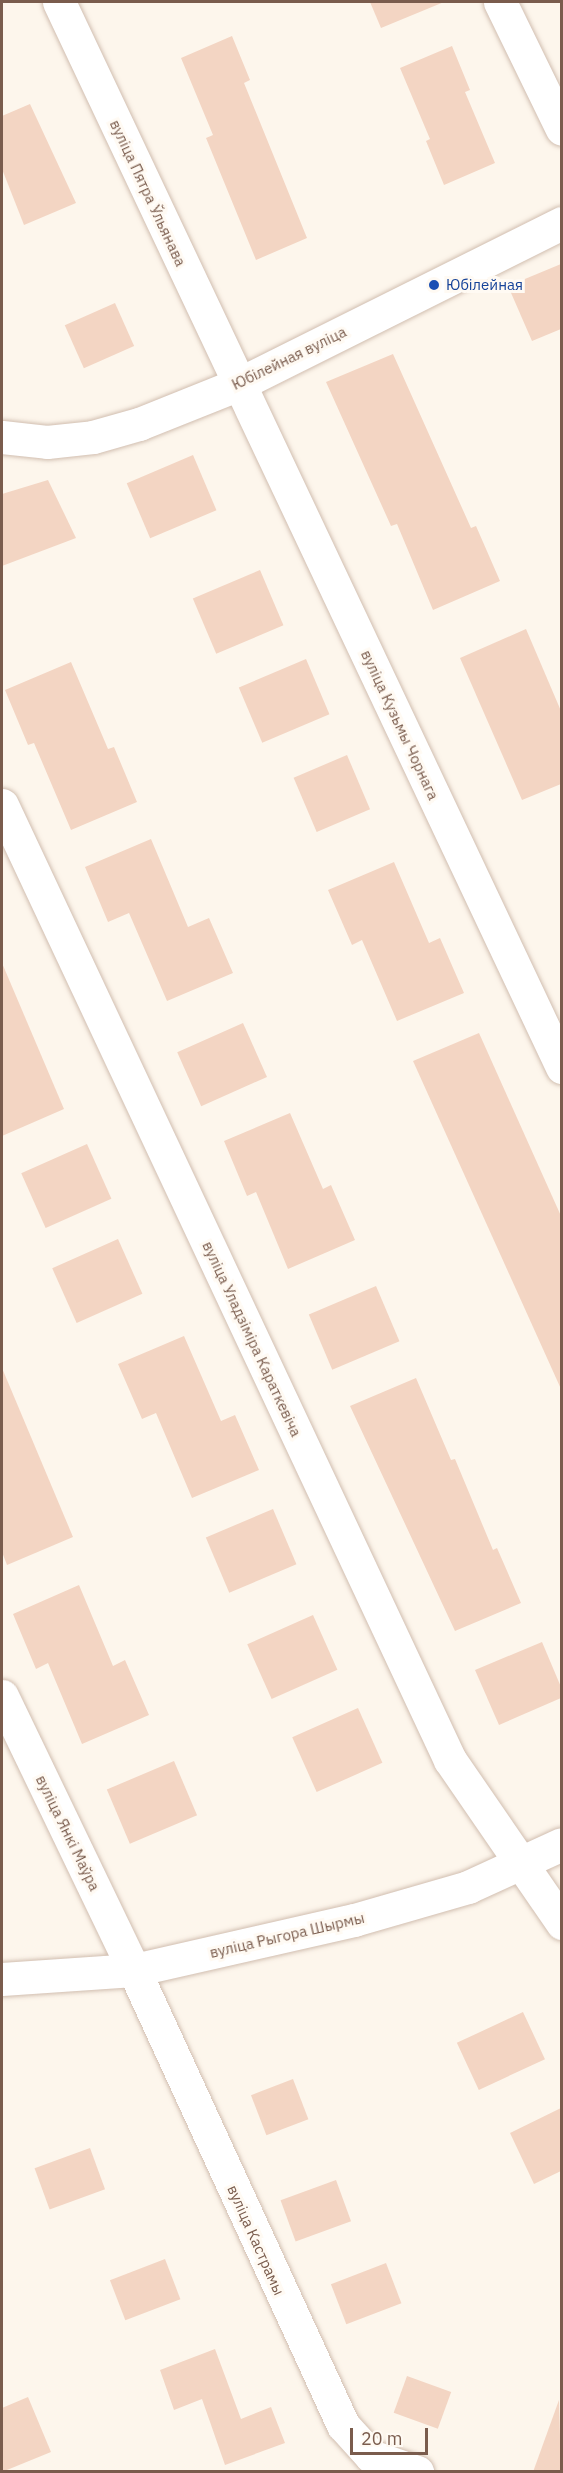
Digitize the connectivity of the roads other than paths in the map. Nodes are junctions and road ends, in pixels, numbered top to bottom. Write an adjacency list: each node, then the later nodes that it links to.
1 (58, 2): 5 (street, вуліца Пятра Ўльянава)
2 (500, 2): 3 (street)
3 (561, 129)
4 (561, 223): 5 (street, Юбілейная вуліца)
5 (239, 384): 6 (street, Юбілейная вуліца); 8 (street, вуліца Кузьмы Чорнага)
6 (2, 437)
7 (2, 805): 11 (street, вуліца Уладзіміра Караткевіча)
8 (561, 1067)
9 (2, 1696): 13 (street, вуліца Янкі Маўра)
10 (561, 1844): 11 (street, вуліца Рыгора Шырмы)
11 (519, 1863): 12 (street, вуліца Уладзіміра Караткевіча); 13 (street, вуліца Рыгора Шырмы)
12 (561, 1923)
13 (134, 1970): 14 (street, вуліца Рыгора Шырмы); 15 (street, вуліца Кастрамы)
14 (2, 1979)
15 (417, 2472)

